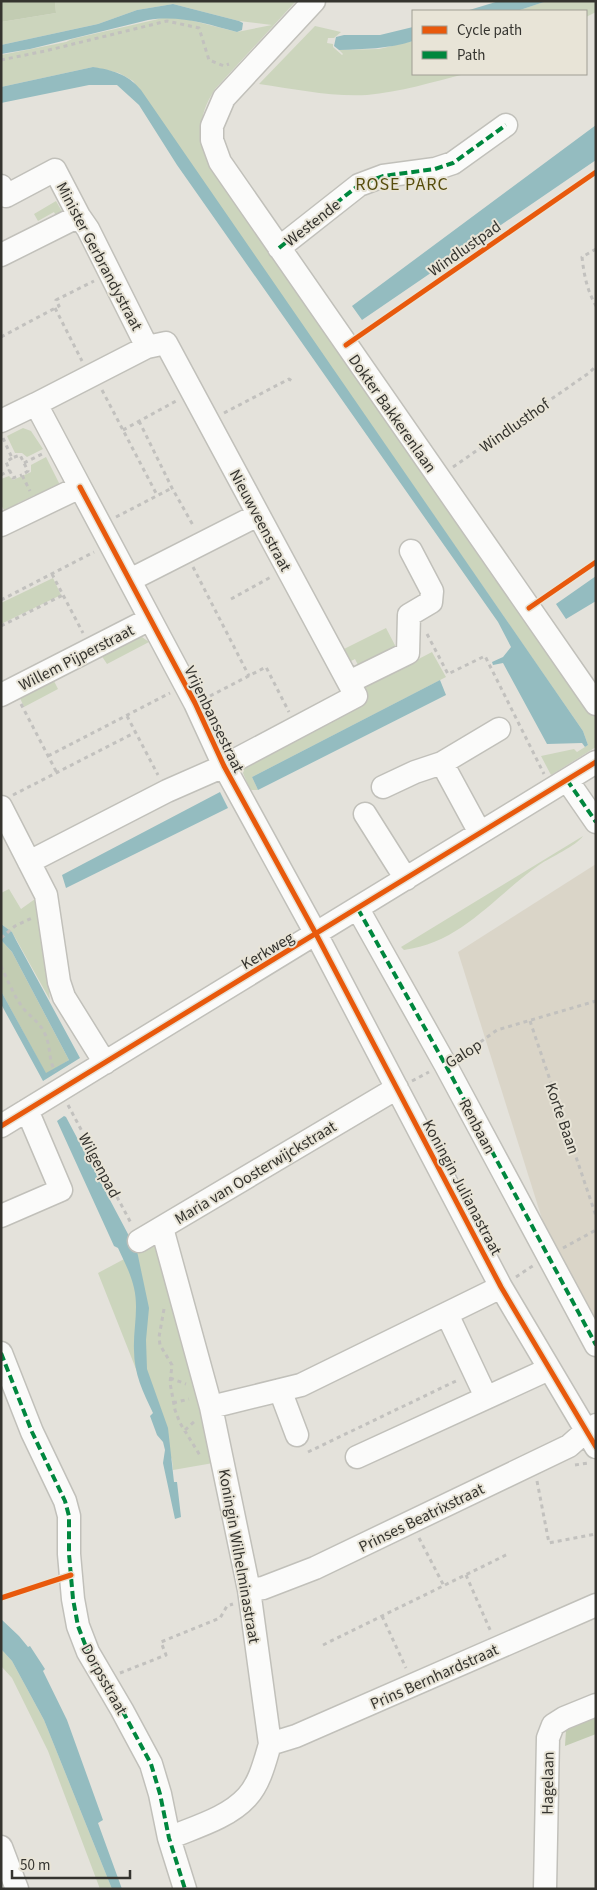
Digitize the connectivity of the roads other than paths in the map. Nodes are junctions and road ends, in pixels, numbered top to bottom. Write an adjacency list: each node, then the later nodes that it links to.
1 (314, 1): 5 (street, Dokter Bakkerenlaan)
2 (506, 125): 5 (street, Westende)
3 (1, 186): 4 (street, Minister Gerbrandystraat)
4 (79, 216): 6 (street); 7 (street, Minister Gerbrandystraat)
5 (279, 248): 18 (street, Dokter Bakkerenlaan)
6 (1, 255)
7 (157, 345): 8 (street); 11 (street, Nieuwveenstraat)
8 (36, 404): 9 (street); 10 (street, Vrijenbansestraat)
9 (1, 421)
10 (80, 487): 12 (street); 14 (street, Vrijenbansestraat)
11 (258, 515): 14 (street); 16 (street, Nieuwveenstraat)
12 (1, 525)
13 (411, 551): 16 (street)
14 (130, 580): 15 (street, Vrijenbansestraat)
15 (150, 619): 17 (street, Willem Pijperstraat); 22 (street, Vrijenbansestraat)
16 (353, 689): 22 (street)
17 (7, 692)
18 (596, 704)
19 (499, 729): 21 (street)
20 (596, 762): 23 (street, Kerkweg)
21 (442, 763): 24 (street); 28 (street)
22 (224, 766): 29 (street); 32 (street, Vrijenbansestraat)
23 (560, 785): 27 (street); 28 (street, Kerkweg)
24 (383, 787)
25 (5, 802): 29 (street)
26 (365, 814): 30 (street)
27 (596, 822)
28 (480, 833): 30 (street, Kerkweg)
29 (28, 862): 33 (street)
30 (406, 879): 31 (street, Kerkweg)
31 (358, 909): 32 (street, Kerkweg); 42 (street, Renbaan)
32 (316, 934): 33 (street, Kerkweg); 34 (street, Koningin Julianastraat)
33 (105, 1063): 35 (street, Kerkweg)
34 (397, 1088): 38 (street, Maria van Oosterwijckstraat); 40 (street, Koningin Julianastraat)
35 (27, 1110): 36 (street, Kerkweg); 37 (street)
36 (1, 1126)
37 (1, 1216)
38 (162, 1228): 39 (street, Maria van Oosterwijckstraat); 47 (street, Koningin Wilhelminastraat)
39 (139, 1240)
40 (501, 1287): 41 (street); 44 (street, Koningin Julianastraat)
41 (447, 1314): 45 (street); 46 (street)
42 (596, 1345)
43 (1, 1353): 55 (street, Dorpsstraat)
44 (549, 1369): 46 (street); 48 (street, Koningin Julianastraat)
45 (280, 1390): 47 (street); 49 (street)
46 (486, 1397): 50 (street)
47 (211, 1407): 51 (street, Koningin Wilhelminastraat)
48 (593, 1434): 51 (street, Prinses Beatrixstraat)
49 (297, 1435)
50 (357, 1457)
51 (250, 1594): 54 (street, Koningin Wilhelminastraat)
52 (596, 1605): 54 (street, Prins Bernhardstraat)
53 (596, 1705): 59 (street, Hagelaan)
54 (270, 1744): 55 (street, Koningin Wilhelminastraat)
55 (169, 1838): 58 (street, Dorpsstraat)
56 (1, 1847): 57 (street)
57 (17, 1889)
58 (185, 1889)
59 (545, 1889)

